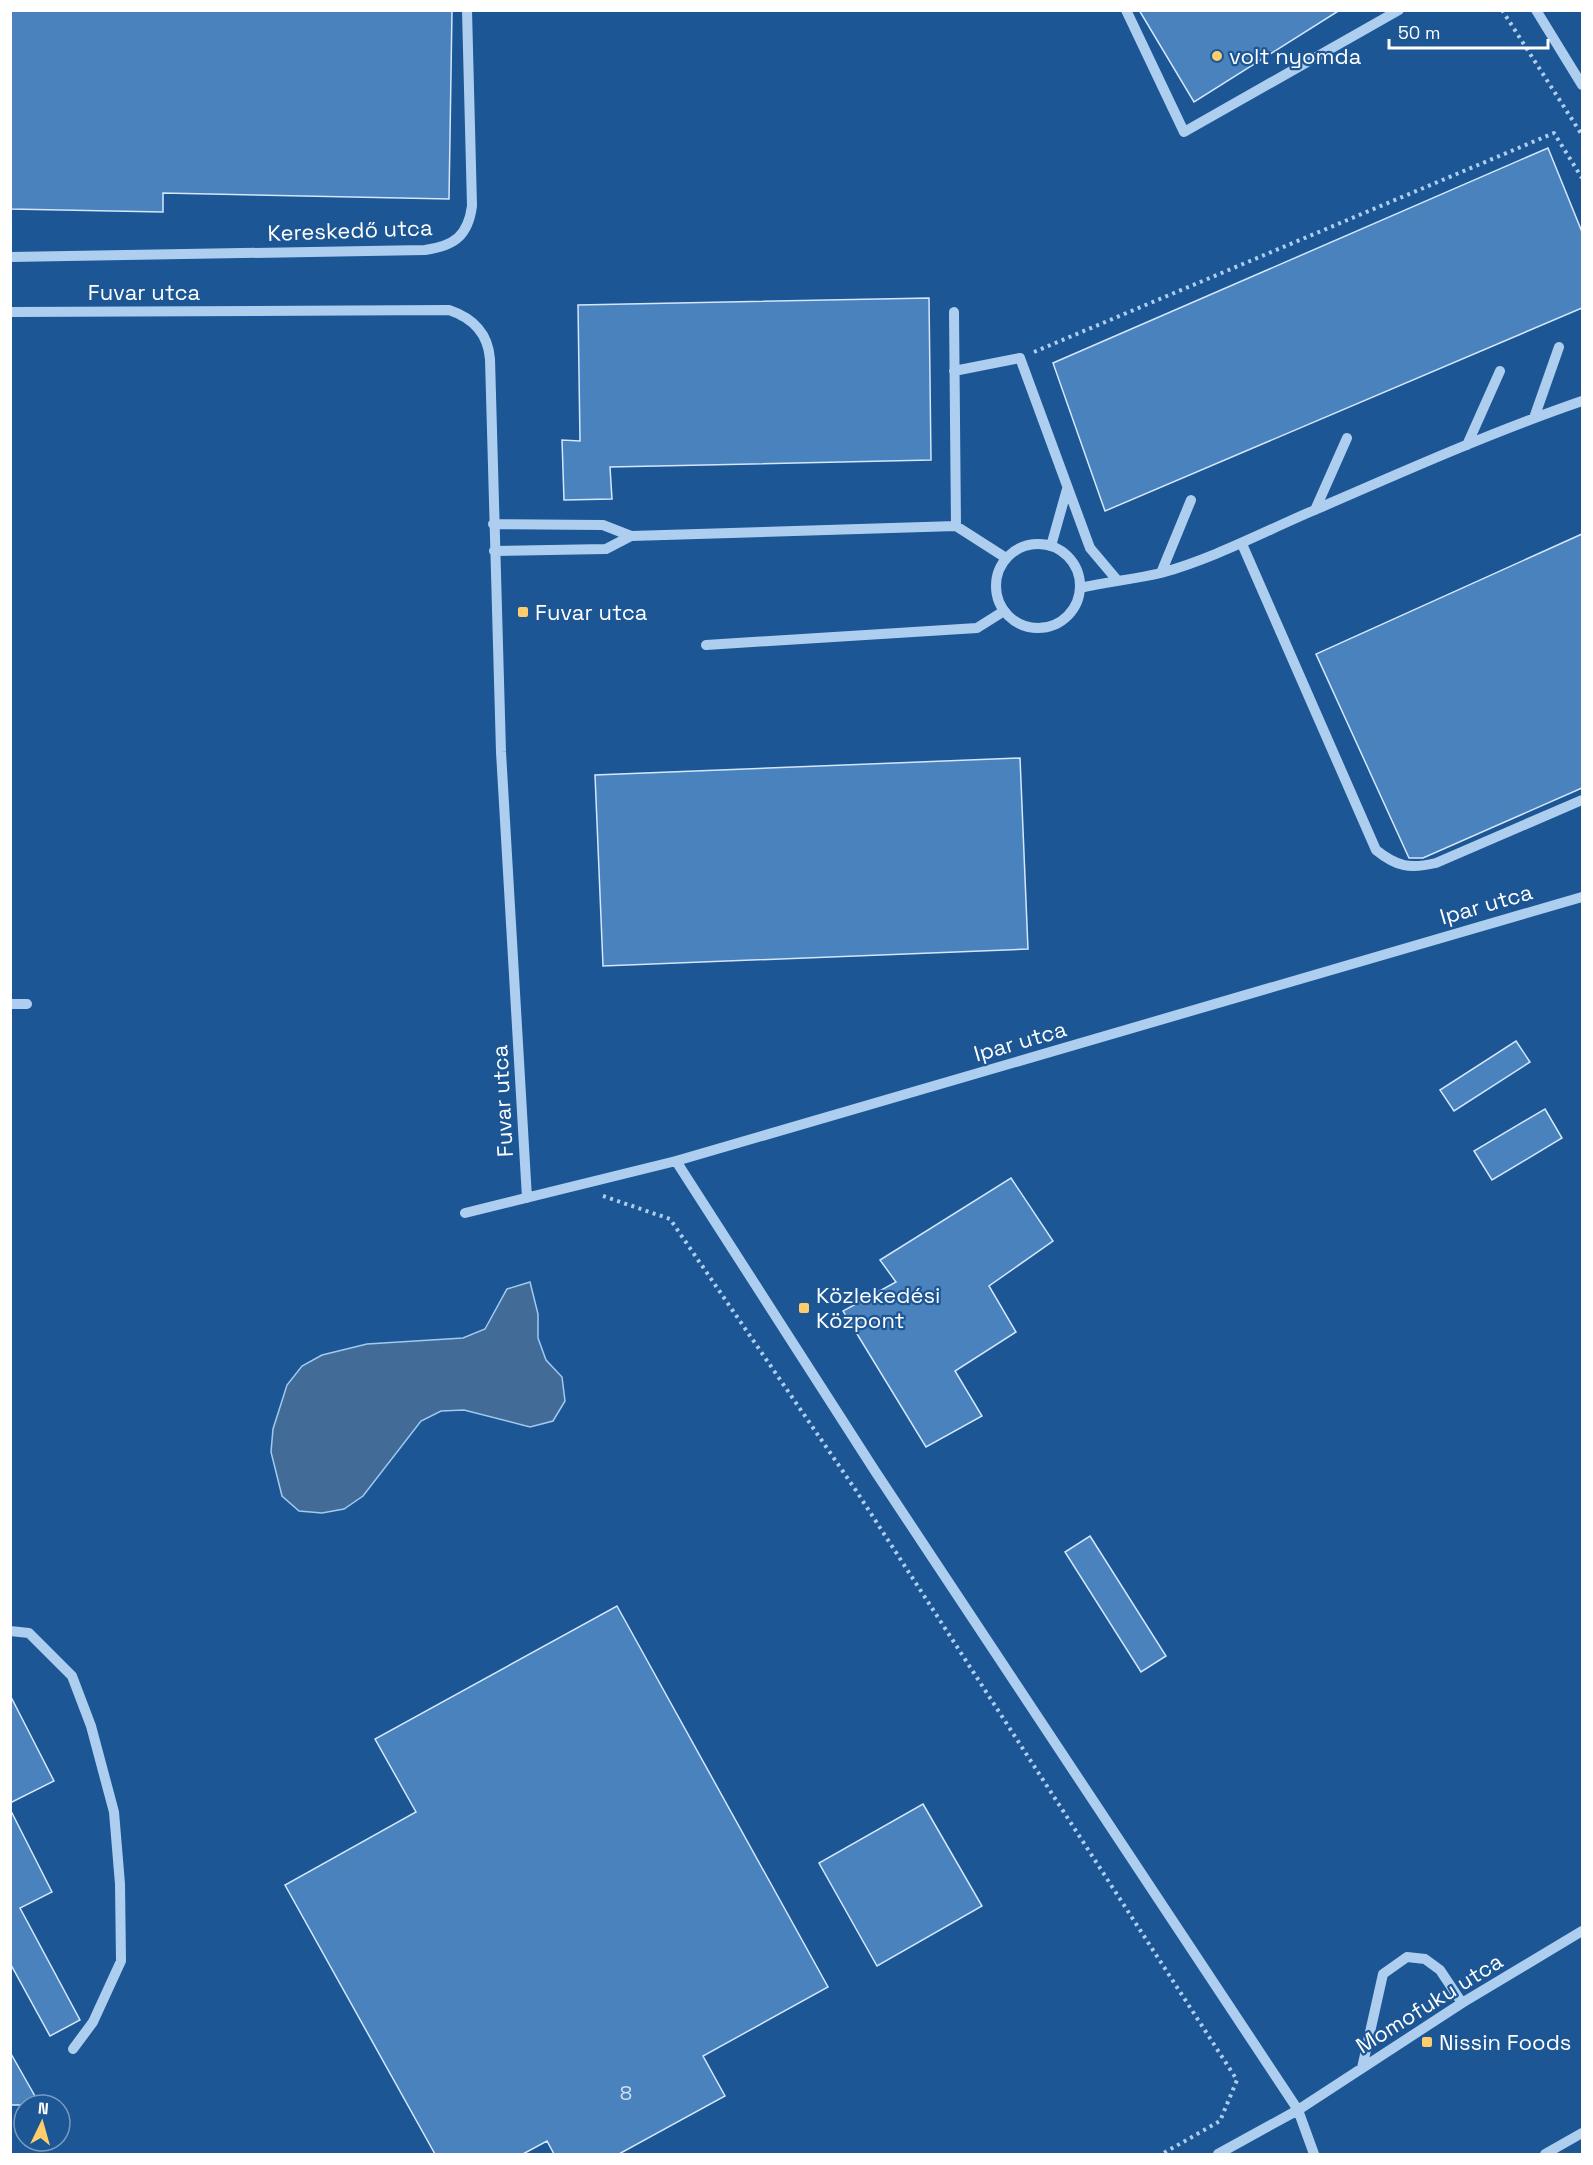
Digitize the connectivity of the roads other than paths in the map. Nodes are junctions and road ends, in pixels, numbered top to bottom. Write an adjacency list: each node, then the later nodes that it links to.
1 (467, 10): 6 (street, Kereskedő utca)
2 (1126, 10): 3 (street)
3 (1399, 10)
4 (1536, 10): 5 (street)
5 (1582, 85)
6 (10, 257)
7 (10, 312): 19 (street, Fuvar utca)
8 (954, 312): 10 (street)
9 (1559, 347): 13 (street)
10 (954, 371): 16 (street); 20 (street)
11 (1500, 371): 15 (street)
12 (1582, 401): 13 (street)
13 (1534, 418): 15 (street)
14 (1347, 438): 18 (street)
15 (1467, 445): 18 (street)
16 (1067, 489): 23 (street); 27 (street)
17 (1191, 500): 26 (street)
18 (1314, 510): 22 (street)
19 (493, 524): 21 (street); 24 (street, Fuvar utca)
20 (956, 526): 21 (street); 25 (street)
21 (631, 536): 24 (street)
22 (1242, 544): 26 (street); 31 (street)
23 (1051, 546): 25 (street); 28 (street)
24 (494, 551): 36 (street, Fuvar utca)
25 (1006, 558): 29 (street)
26 (1161, 573): 27 (street)
27 (1117, 580): 28 (street)
28 (1080, 588): 29 (street)
29 (1004, 610): 30 (street)
30 (706, 645)
31 (1582, 800)
32 (1582, 897): 35 (street, Ipar utca)
33 (10, 1004): 34 (street)
34 (27, 1004)
35 (676, 1161): 36 (street, Ipar utca); 43 (street)
36 (527, 1198): 37 (street, Ipar utca)
37 (465, 1213)
38 (10, 1631): 41 (street)
39 (1582, 1931): 40 (street, Momofuku utca)
40 (1462, 2003): 42 (street, Momofuku utca); 42 (street)
41 (74, 2049)
42 (1362, 2068): 43 (street, Momofuku utca)
43 (1298, 2110): 45 (street, Momofuku utca); 46 (street)
44 (1582, 2133): 47 (street)
45 (1218, 2154)
46 (1314, 2154)
47 (1545, 2154)

